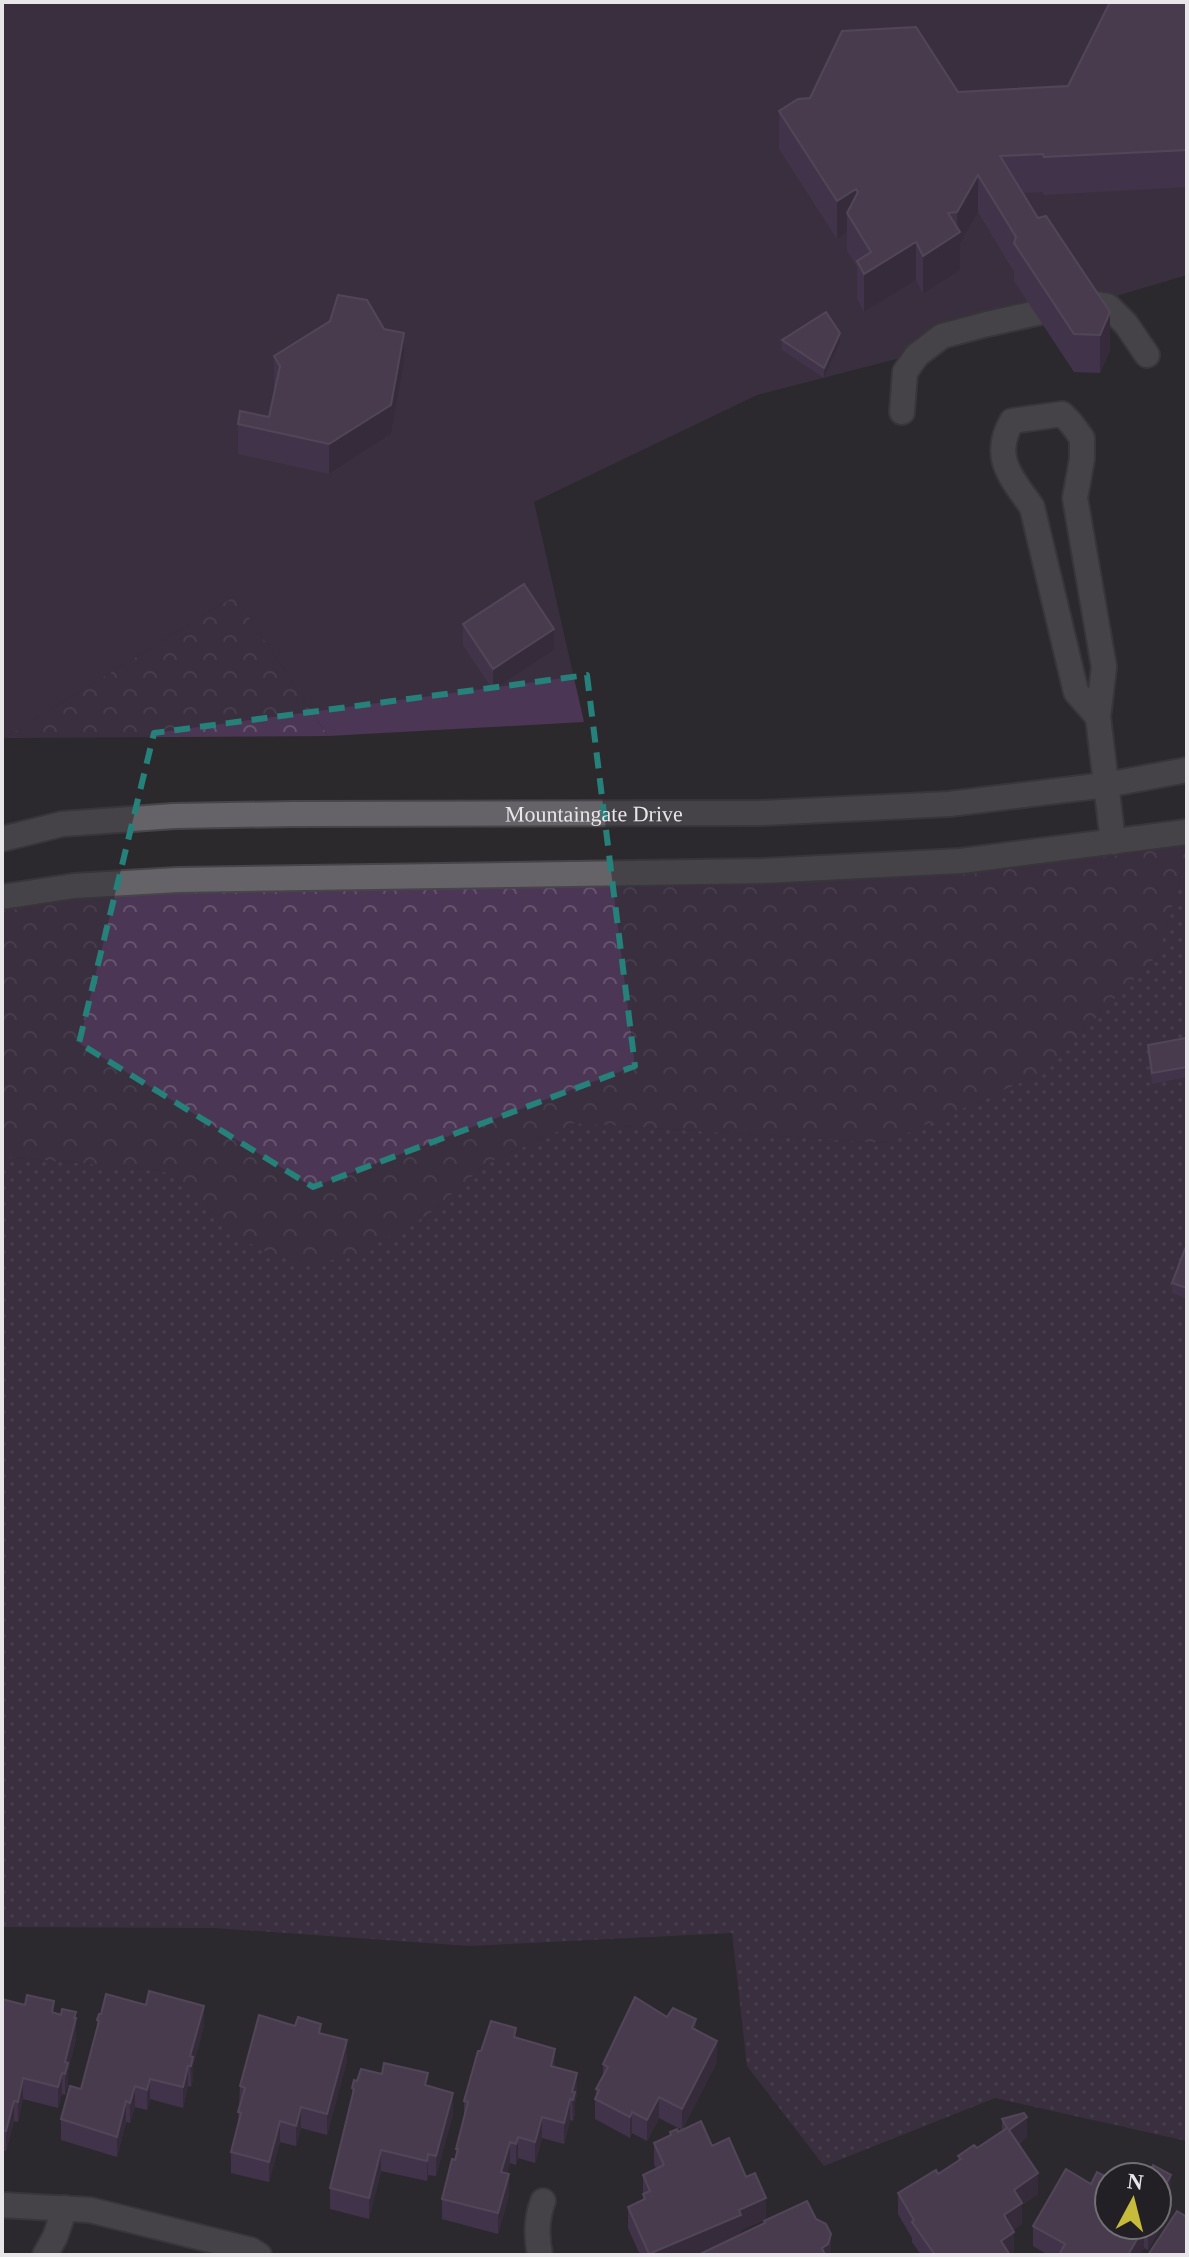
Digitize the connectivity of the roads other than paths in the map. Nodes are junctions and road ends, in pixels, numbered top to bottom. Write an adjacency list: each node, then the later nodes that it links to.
1 (1147, 355): 2 (street)
2 (902, 412)
3 (1098, 717): 3 (street); 5 (street)
4 (1187, 770): 5 (street, Mountaingate Drive)
5 (1106, 785): 7 (street, Mountaingate Drive); 8 (street)
6 (1187, 832): 8 (street)
7 (2, 839)
8 (1113, 842): 9 (street)
9 (2, 897)
10 (543, 2201): 15 (street)
11 (2, 2205): 12 (street)
12 (65, 2208): 13 (street); 14 (street)
13 (45, 2255)
14 (259, 2255)
15 (540, 2255)

